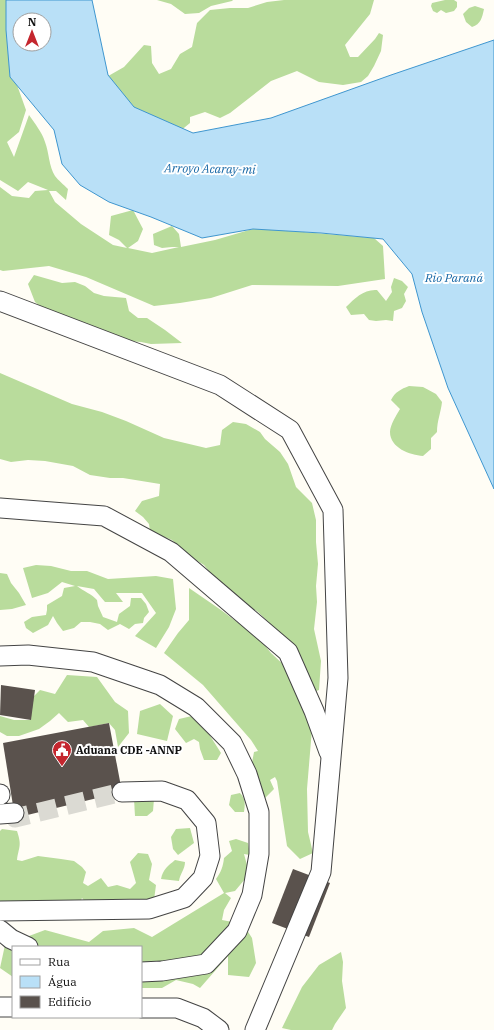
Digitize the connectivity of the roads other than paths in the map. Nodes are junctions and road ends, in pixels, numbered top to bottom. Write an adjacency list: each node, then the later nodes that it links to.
1 (0, 301): 4 (lane)
2 (0, 508): 4 (lane)
3 (0, 656): 9 (lane)
4 (331, 759): 14 (lane)
5 (122, 792): 6 (lane)
6 (0, 911)
7 (0, 930): 8 (lane)
8 (26, 946)
9 (142, 972)
10 (0, 1007): 11 (lane)
11 (12, 1007)
12 (142, 1008): 13 (lane)
13 (219, 1030)
14 (255, 1030)

